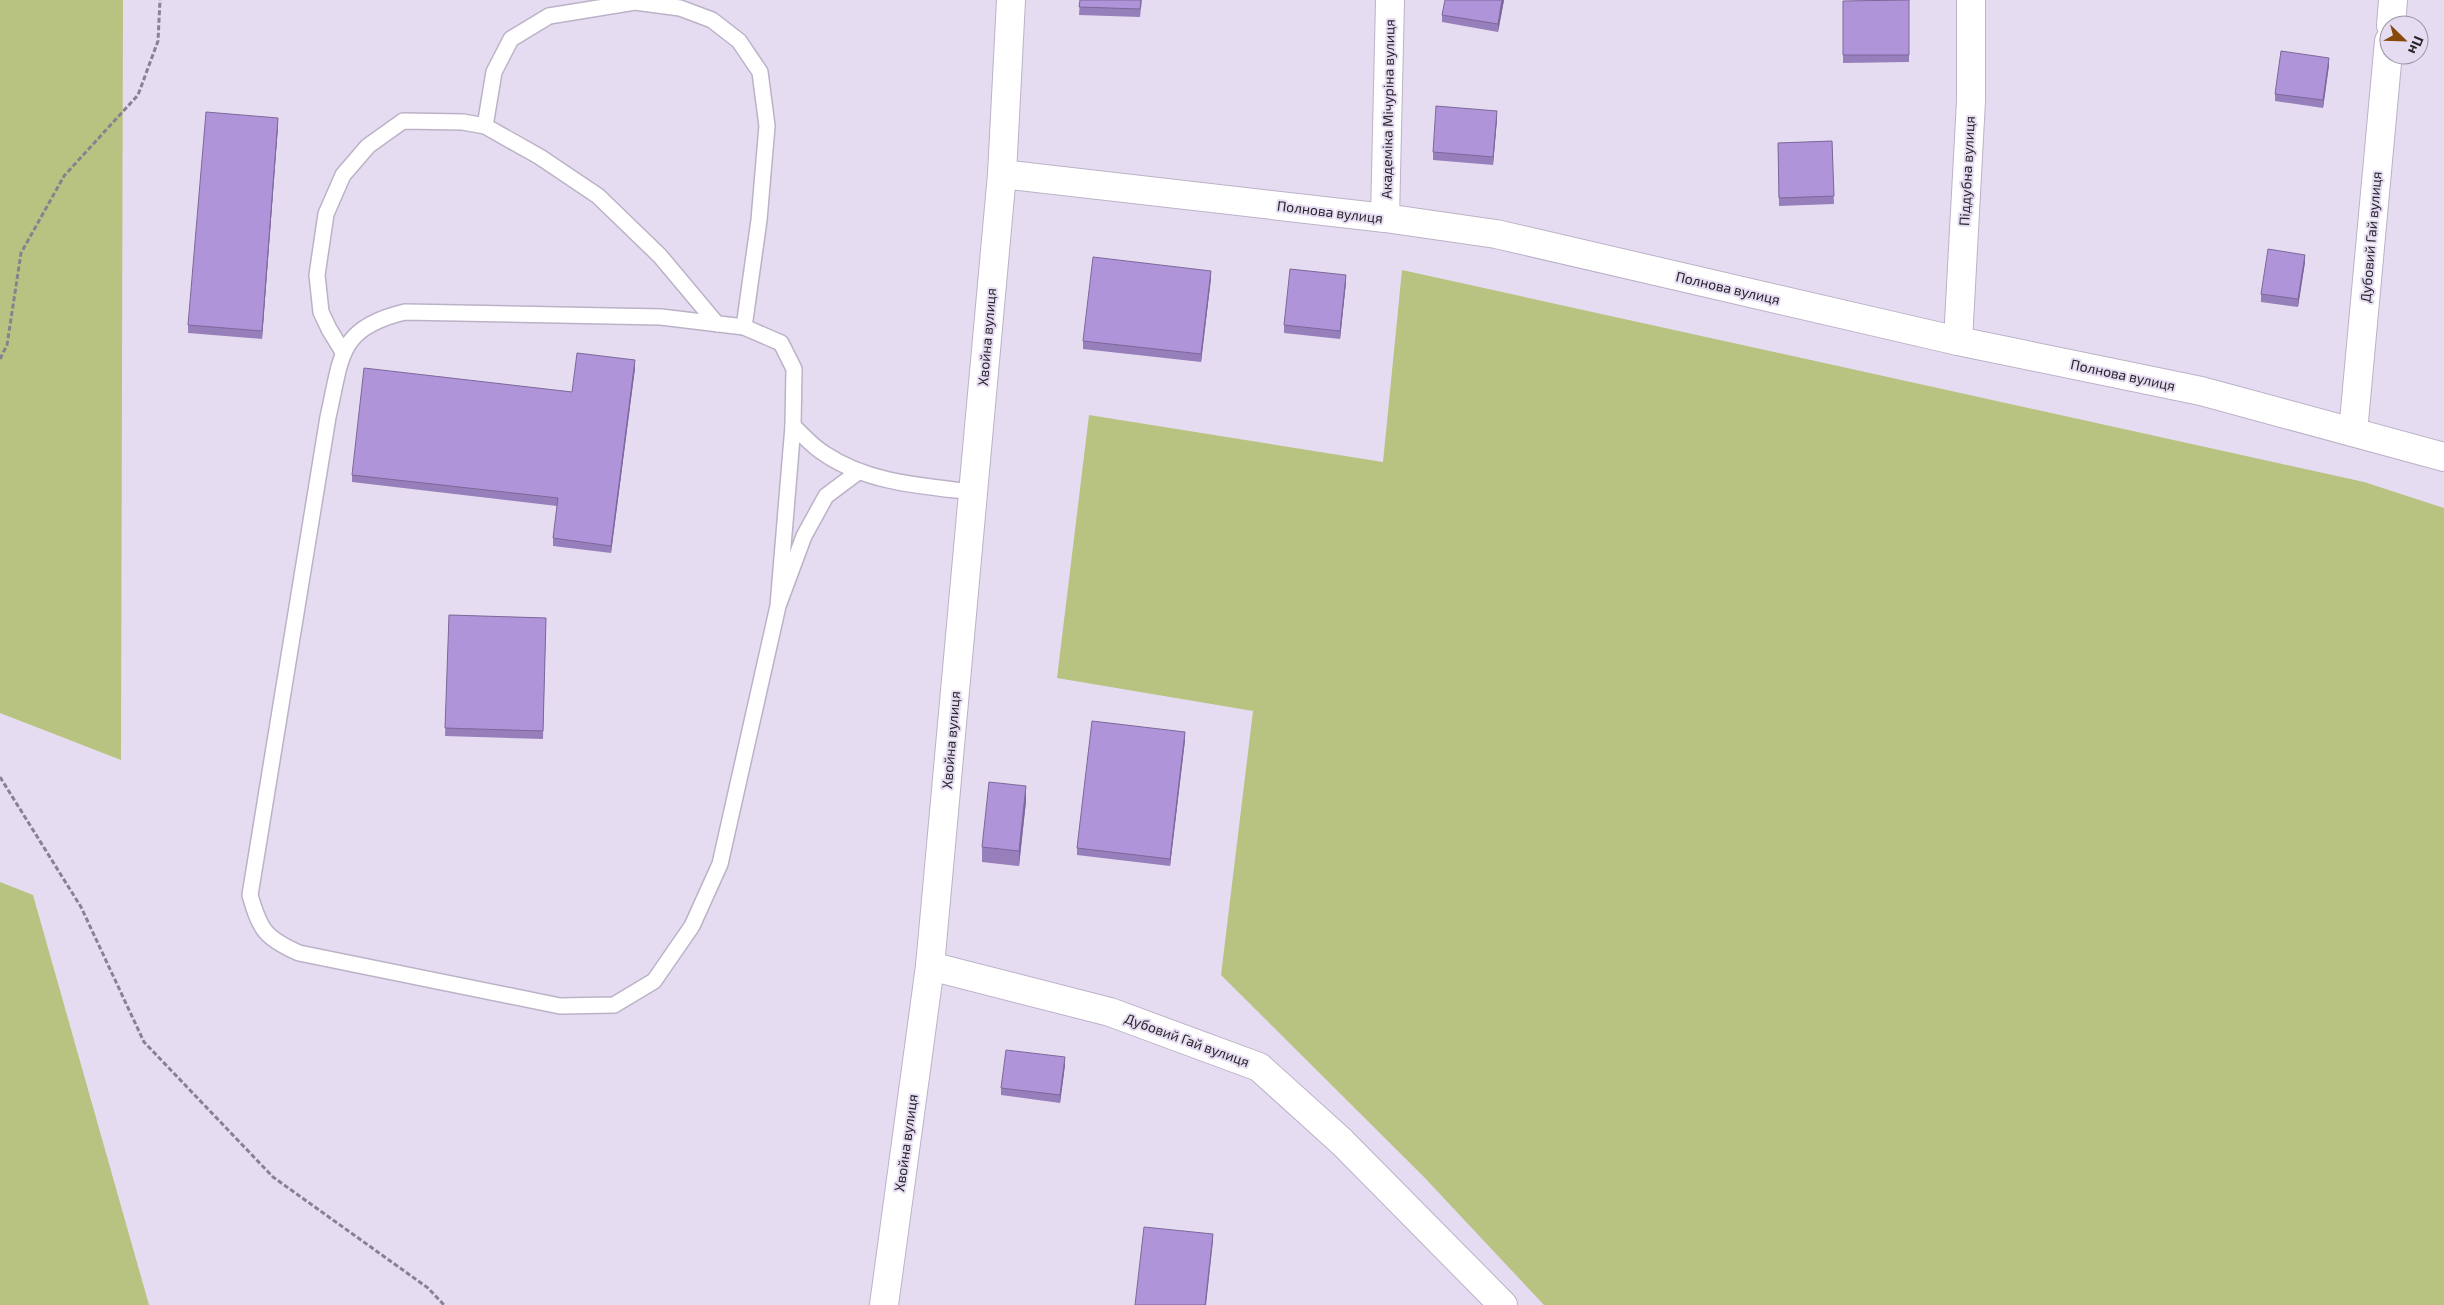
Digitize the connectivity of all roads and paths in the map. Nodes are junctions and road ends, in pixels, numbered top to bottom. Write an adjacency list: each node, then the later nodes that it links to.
1 (160, 0): 15 (path)
2 (1011, 0): 9 (street)
3 (1390, 0): 10 (street, Академіка Мічуріна вулиця)
4 (1971, 0): 13 (street, Піддубна вулиця)
5 (2393, 0): 6 (street)
6 (2391, 15)
7 (2387, 65): 17 (street, Дубовий Гай вулиця)
8 (485, 126): 11 (lane); 12 (lane); 14 (lane)
9 (1002, 174): 10 (street, Полнова вулиця); 20 (street, Хвойна вулиця)
10 (1385, 218): 13 (street, Полнова вулиця)
11 (718, 324): 12 (lane); 14 (lane)
12 (744, 327): 16 (lane)
13 (1958, 341): 17 (street, Полнова вулиця)
14 (343, 352): 21 (lane)
15 (0, 359)
16 (793, 426): 19 (lane); 21 (lane)
17 (2353, 432): 18 (street, Полнова вулиця)
18 (2444, 457)
19 (858, 472): 20 (lane); 21 (lane)
20 (973, 492): 23 (street, Хвойна вулиця)
21 (778, 606)
22 (0, 777): 24 (path)
23 (930, 966): 25 (street, Хвойна вулиця); 26 (street, Дубовий Гай вулиця)
24 (444, 1305)
25 (884, 1305)
26 (1503, 1305)

